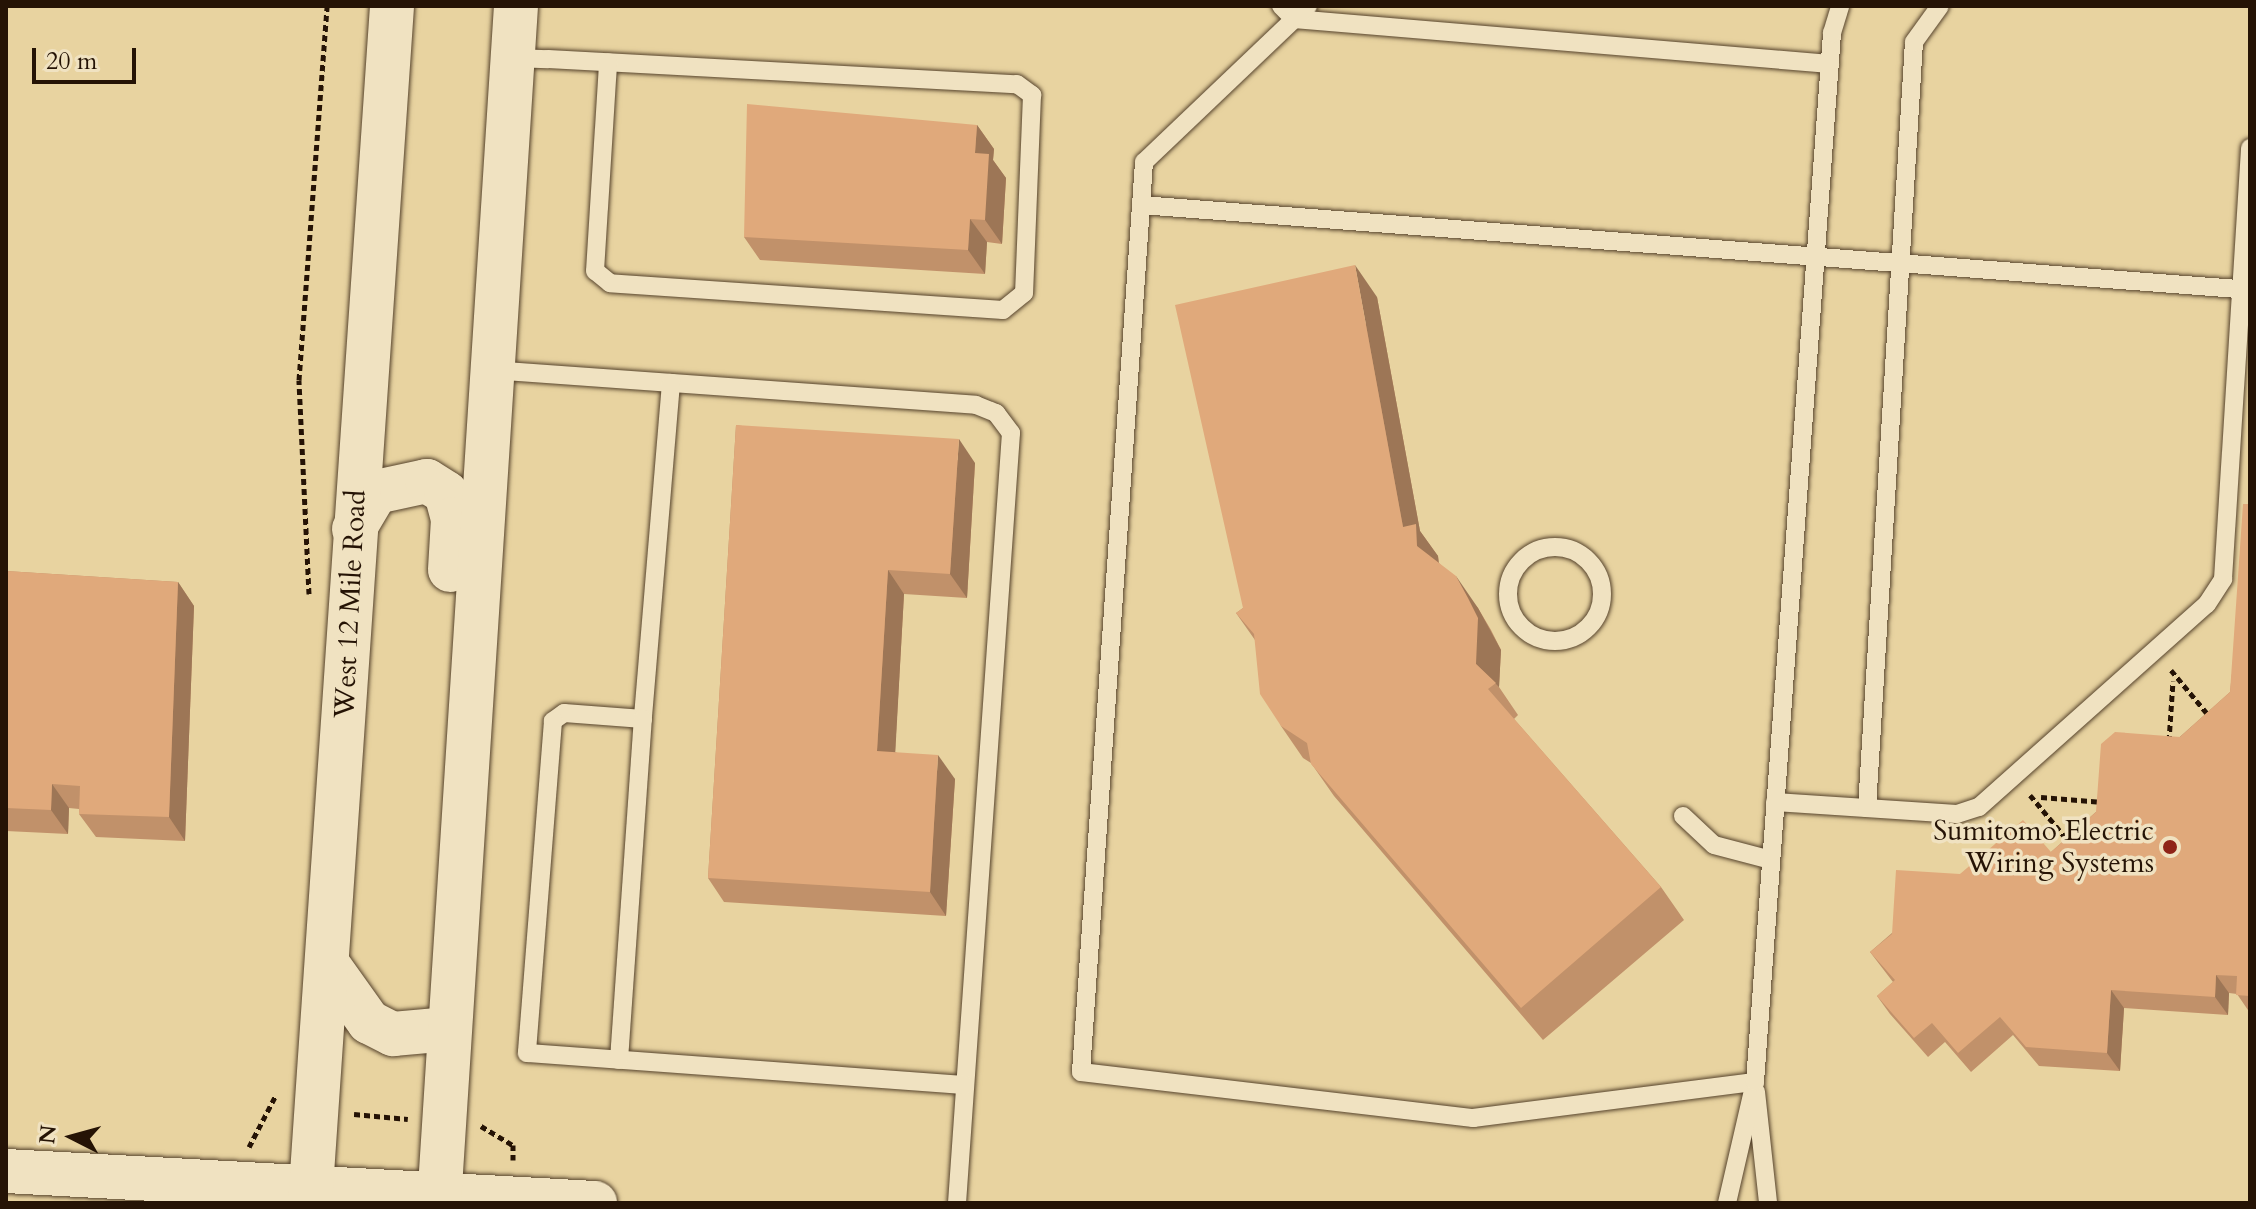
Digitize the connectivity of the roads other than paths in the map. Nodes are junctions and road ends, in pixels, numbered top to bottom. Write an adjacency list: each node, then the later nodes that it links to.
1 (392, 6): 16 (main road, West 12 Mile Road)
2 (516, 6): 6 (main road)
3 (1840, 6): 8 (lane)
4 (1940, 6): 12 (lane)
5 (1294, 10): 8 (lane); 10 (lane)
6 (513, 58): 7 (lane); 14 (main road)
7 (608, 62): 7 (lane)
8 (1830, 64): 11 (lane)
9 (2250, 148): 13 (lane)
10 (1141, 205): 11 (lane); 27 (lane)
11 (1815, 258): 12 (lane); 19 (lane)
12 (1901, 265): 13 (lane); 20 (lane)
13 (2246, 290): 20 (lane)
14 (491, 370): 15 (lane); 23 (main road)
15 (671, 383): 18 (lane); 28 (lane)
16 (354, 529): 23 (main road); 24 (main road, West 12 Mile Road)
17 (1602, 606): 17 (lane)
18 (643, 719): 26 (lane); 26 (lane)
19 (1775, 802): 20 (lane); 22 (lane)
20 (1867, 808)
21 (1683, 816): 22 (lane)
22 (1771, 860): 27 (lane)
23 (455, 891): 25 (main road)
24 (329, 966): 25 (main road); 30 (main road, West 12 Mile Road)
25 (449, 1029): 31 (main road)
26 (619, 1060): 28 (lane)
27 (1755, 1082): 34 (lane); 35 (lane)
28 (965, 1085): 33 (lane)
29 (6, 1171): 30 (main road)
30 (311, 1196): 31 (main road)
31 (440, 1200): 32 (main road)
32 (595, 1203)
33 (957, 1203)
34 (1727, 1203)
35 (1768, 1203)

